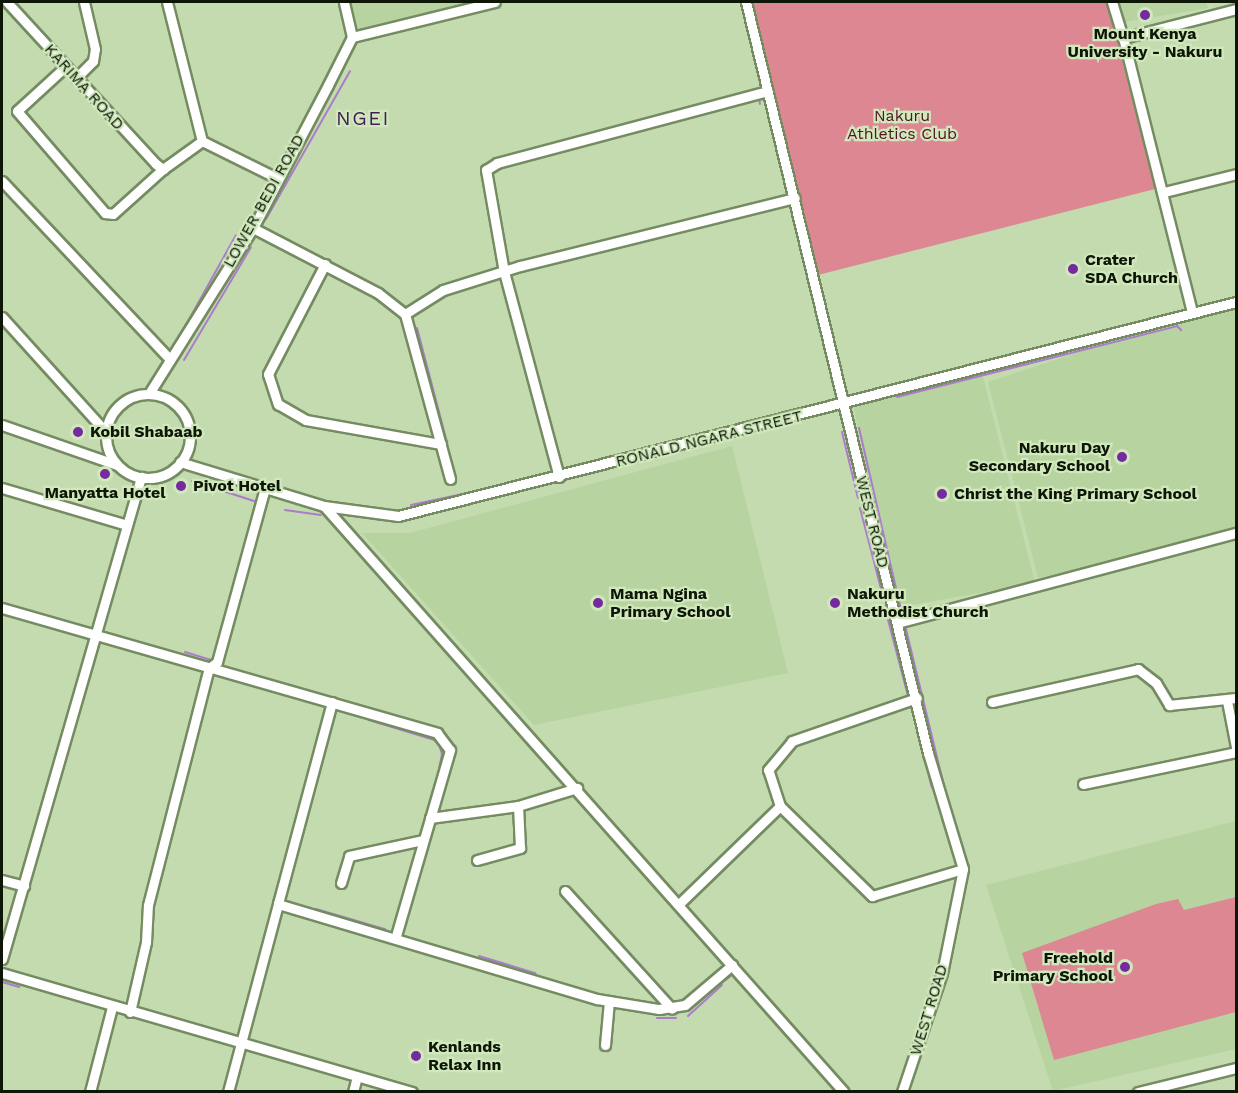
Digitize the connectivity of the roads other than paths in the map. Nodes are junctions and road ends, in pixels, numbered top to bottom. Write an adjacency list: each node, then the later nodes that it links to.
1 (8, 2): 11 (street, KARIMA ROAD)
2 (84, 2): 12 (street)
3 (167, 2): 14 (street)
4 (344, 2): 9 (street)
5 (495, 2): 9 (street)
6 (746, 2): 13 (street, WEST ROAD)
7 (1112, 2): 10 (street)
8 (1236, 9): 10 (street)
9 (352, 37): 17 (street, LOWER BEDI ROAD)
10 (1124, 38): 19 (street)
11 (65, 67): 12 (street, KARIMA ROAD); 15 (street)
12 (76, 78): 15 (street, KARIMA ROAD)
13 (768, 91): 20 (street, WEST ROAD); 23 (street)
14 (202, 141): 15 (street); 17 (street)
15 (163, 169)
16 (1236, 174): 19 (street)
17 (277, 178): 21 (street, LOWER BEDI ROAD)
18 (2, 182): 28 (street)
19 (1164, 192): 25 (street)
20 (795, 198): 23 (street); 30 (street, WEST ROAD)
21 (253, 228): 22 (street); 28 (street, LOWER BEDI ROAD)
22 (325, 264): 26 (street); 33 (street)
23 (504, 272): 26 (street); 37 (street)
24 (1236, 303): 25 (street, RONALD NGARA STREET)
25 (1192, 312): 30 (street, RONALD NGARA STREET)
26 (405, 314): 33 (street)
27 (2, 317): 32 (street)
28 (170, 359): 29 (street, LOWER BEDI ROAD)
29 (150, 392): 32 (street); 34 (street)
30 (845, 404): 37 (street, RONALD NGARA STREET); 45 (street, WEST ROAD)
31 (2, 425): 35 (street)
32 (106, 432): 35 (street)
33 (441, 444): 38 (street)
34 (180, 462): 36 (street); 40 (street, RONALD NGARA STREET)
35 (119, 466): 36 (street)
36 (141, 477): 42 (street)
37 (559, 477): 41 (street, RONALD NGARA STREET)
38 (450, 479)
39 (2, 488): 42 (street)
40 (265, 488): 41 (street, RONALD NGARA STREET); 47 (street)
41 (324, 506): 56 (street)
42 (127, 525): 46 (street)
43 (1236, 533): 45 (street)
44 (2, 608): 46 (street)
45 (897, 623): 48 (street, WEST ROAD)
46 (94, 636): 47 (street); 65 (street)
47 (209, 669): 51 (street); 76 (street)
48 (917, 698): 58 (street); 62 (street, WEST ROAD)
49 (1236, 698): 50 (street)
50 (1227, 701): 52 (street); 53 (street)
51 (333, 702): 59 (street); 68 (street)
52 (992, 702)
53 (1236, 747)
54 (1236, 753): 55 (street)
55 (1083, 784)
56 (577, 788): 57 (street); 67 (street)
57 (518, 806): 59 (street); 61 (street)
58 (780, 806): 62 (street); 67 (street)
59 (430, 818): 60 (street)
60 (423, 840): 64 (street); 69 (street)
61 (477, 860)
62 (963, 869): 80 (street, WEST ROAD)
63 (2, 880): 65 (street)
64 (341, 884)
65 (24, 886): 70 (street)
66 (565, 891): 75 (street)
67 (680, 903): 71 (street)
68 (278, 904): 69 (street); 77 (street)
69 (396, 936): 73 (street)
70 (2, 959)
71 (732, 965): 75 (street); 86 (street)
72 (2, 974): 74 (street)
73 (609, 1001): 75 (street); 78 (street)
74 (112, 1006): 76 (street); 82 (street)
75 (672, 1009)
76 (130, 1012): 77 (street)
77 (243, 1042): 81 (street); 83 (street)
78 (604, 1045)
79 (1236, 1068): 89 (street)
80 (909, 1074): 87 (street, WEST ROAD); 88 (street, WEST ROAD)
81 (357, 1077): 84 (street); 85 (street)
82 (90, 1092)
83 (228, 1092)
84 (353, 1092)
85 (412, 1092)
86 (844, 1092)
87 (903, 1092)
88 (910, 1092)
89 (1138, 1092)

